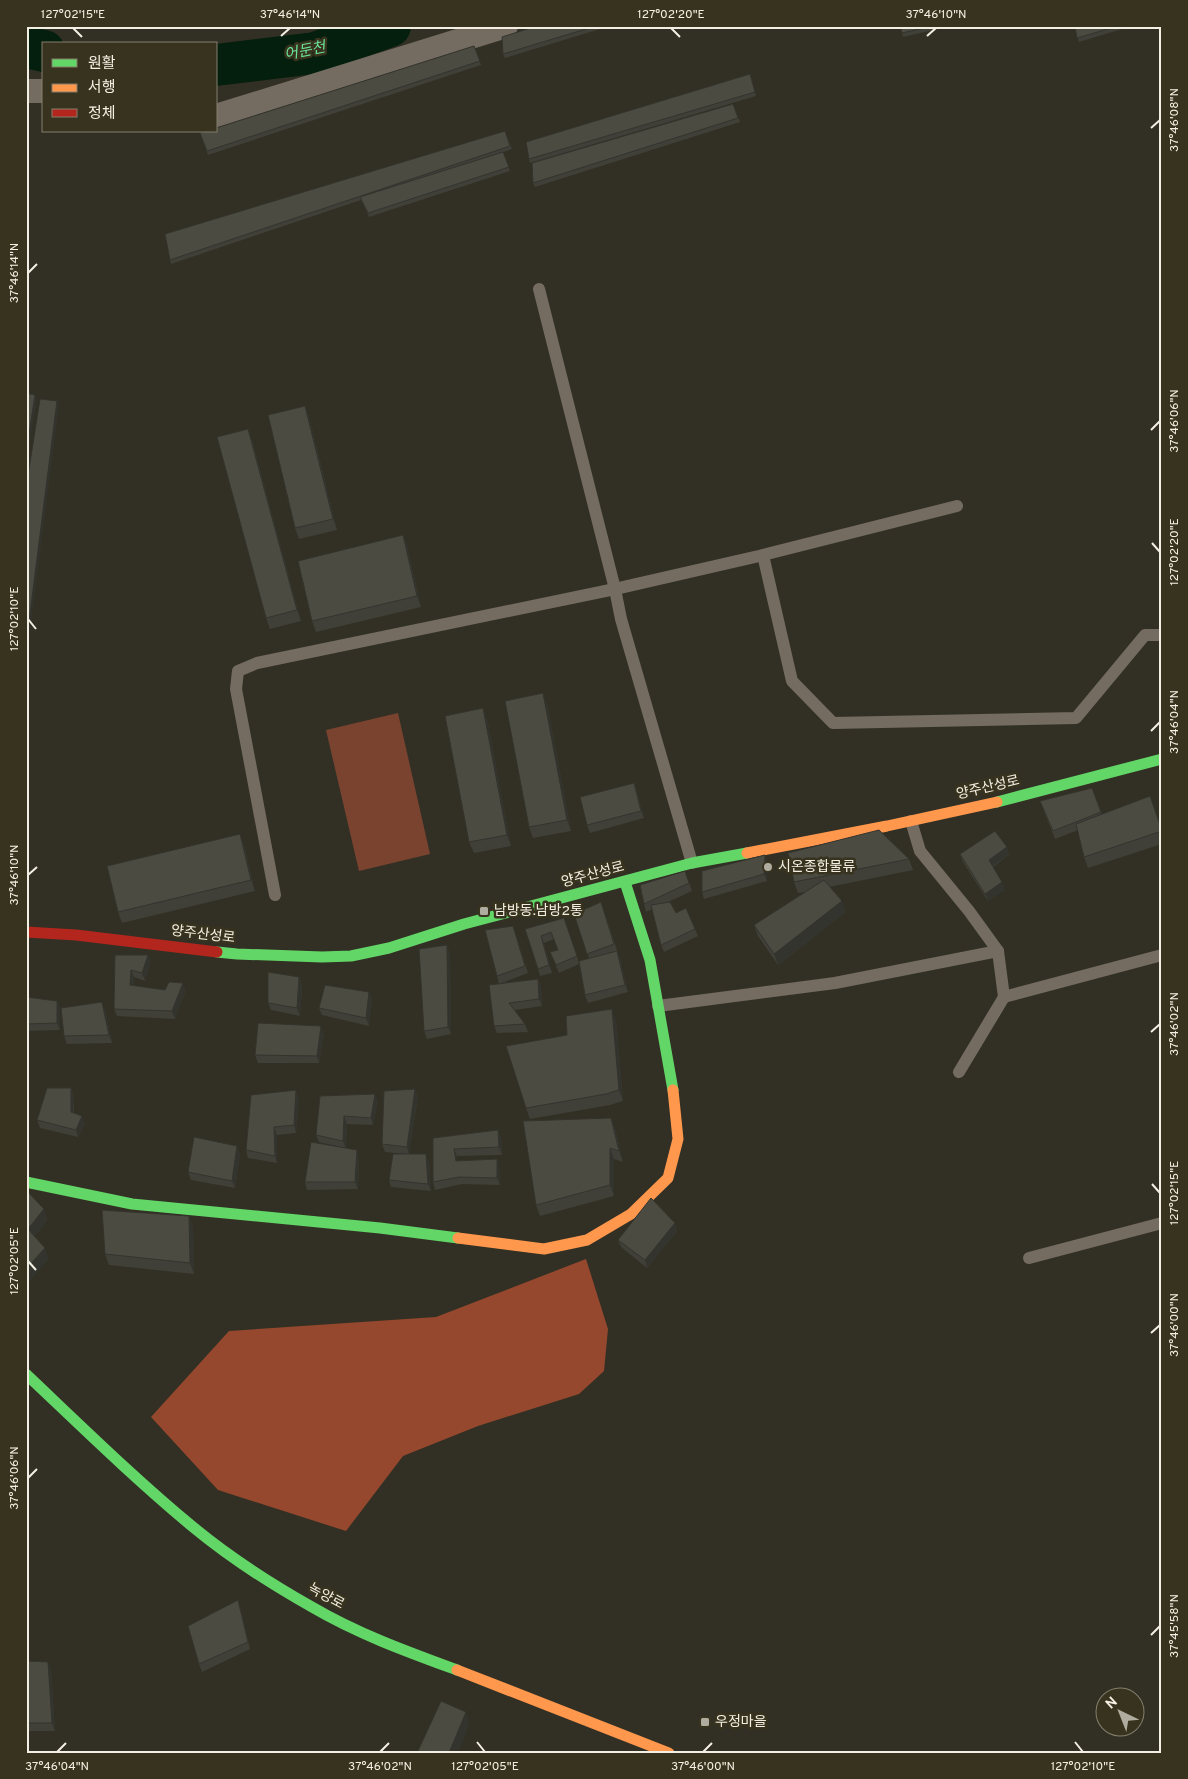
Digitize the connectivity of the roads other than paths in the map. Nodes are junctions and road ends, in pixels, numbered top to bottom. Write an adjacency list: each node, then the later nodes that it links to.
1 (506, 26): 4 (street)
2 (26, 91): 3 (street)
3 (42, 91)
4 (218, 115)
5 (539, 289): 8 (lane)
6 (957, 506): 7 (lane)
7 (763, 555): 8 (lane); 9 (lane)
8 (615, 589): 12 (lane); 14 (lane)
9 (1162, 634)
10 (1162, 759): 11 (street, 양주산성로)
11 (912, 820): 12 (street, 양주산성로); 16 (lane)
12 (692, 863): 13 (street, 양주산성로)
13 (625, 882): 15 (street, 양주산성로); 19 (street)
14 (275, 895)
15 (26, 932)
16 (998, 951): 18 (lane); 19 (lane)
17 (1162, 955): 18 (lane)
18 (1004, 997): 20 (lane)
19 (658, 1006): 21 (street)
20 (959, 1072)
21 (26, 1182)
22 (1162, 1223): 23 (lane)
23 (1029, 1258)
24 (26, 1374): 25 (street, 녹양로)
25 (647, 1749): 26 (street, 녹양로)
26 (669, 1753)

